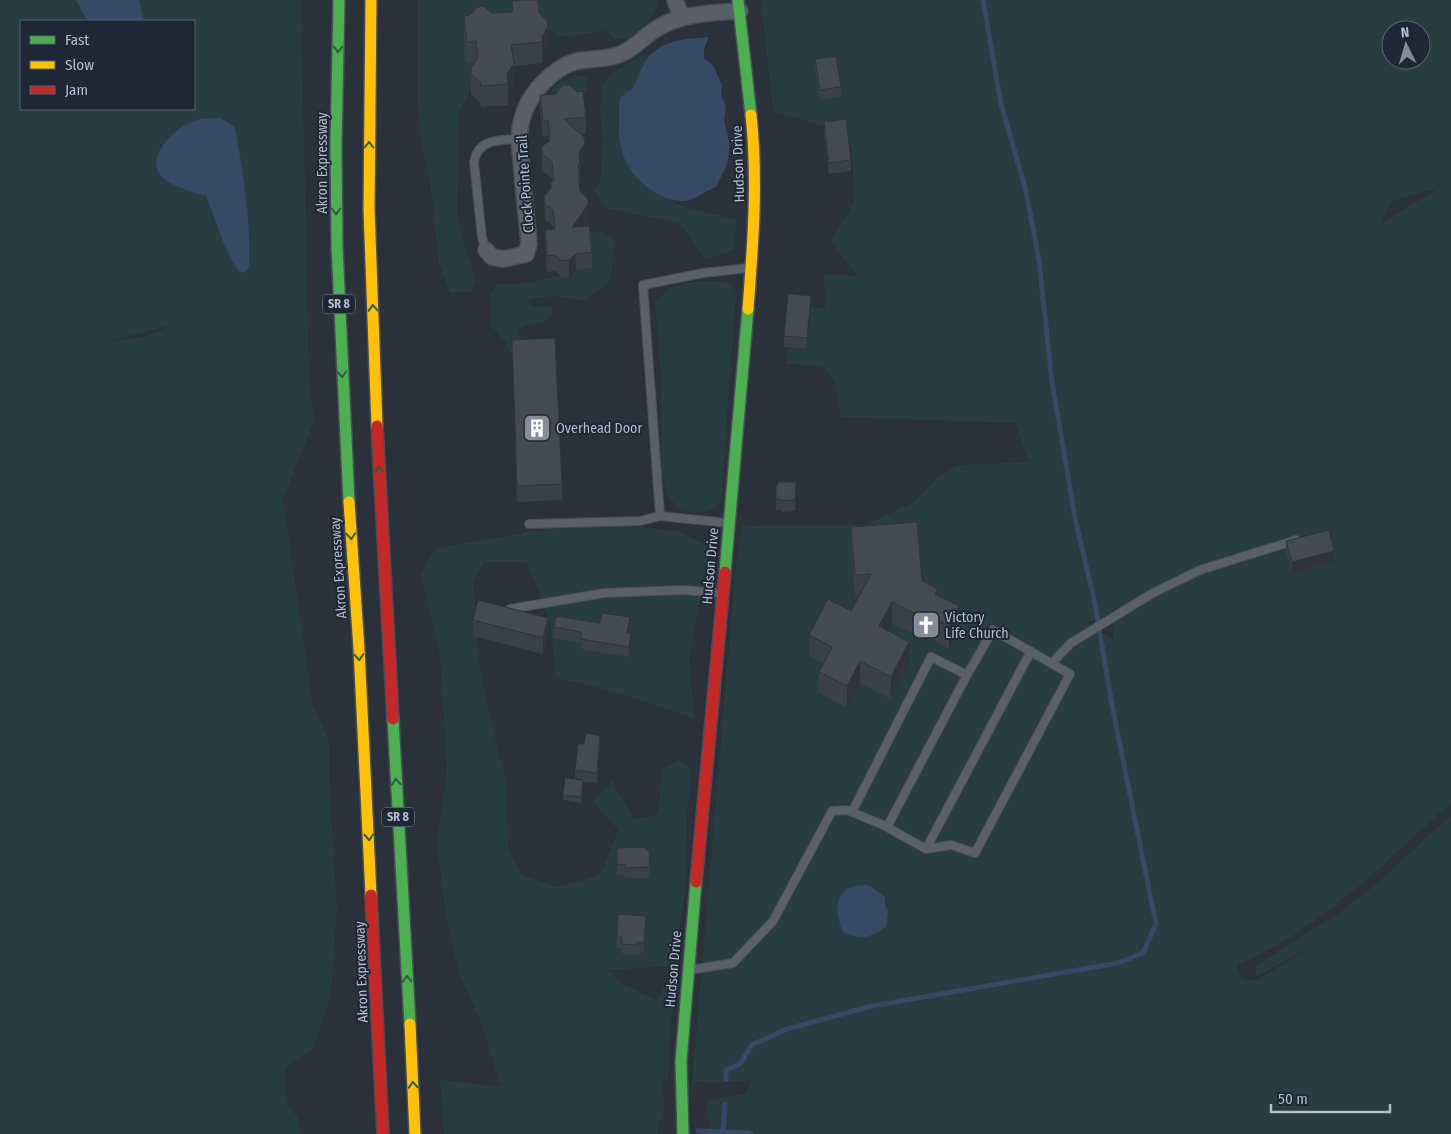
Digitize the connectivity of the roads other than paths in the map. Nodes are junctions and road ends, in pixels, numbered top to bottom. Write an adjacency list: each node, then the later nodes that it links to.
1 (339, 0): 22 (main road, Akron Expressway / SR 8, one-way to 22)
2 (371, 0): 23 (main road, SR 8, one-way to 2)
3 (675, 0): 5 (street)
4 (739, 6): 5 (street, Clock Pointe Trail); 8 (main road, Hudson Drive)
5 (682, 17): 6 (street, Clock Pointe Trail)
6 (520, 139): 7 (lane); 7 (street, Clock Pointe Trail)
7 (486, 250)
8 (751, 268): 9 (lane); 10 (main road, Hudson Drive)
9 (660, 516): 10 (lane); 11 (lane)
10 (729, 523): 13 (main road, Hudson Drive)
11 (529, 524)
12 (1303, 538): 16 (lane)
13 (723, 593): 14 (lane); 21 (main road, Hudson Drive)
14 (510, 608)
15 (1031, 651): 16 (lane); 17 (lane); 20 (lane)
16 (1052, 663): 20 (lane)
17 (967, 675): 18 (lane); 19 (lane)
18 (852, 812): 19 (lane); 21 (lane)
19 (887, 827): 20 (lane)
20 (926, 849)
21 (688, 970): 24 (main road, Hudson Drive)
22 (383, 1134)
23 (415, 1134)
24 (683, 1134)

